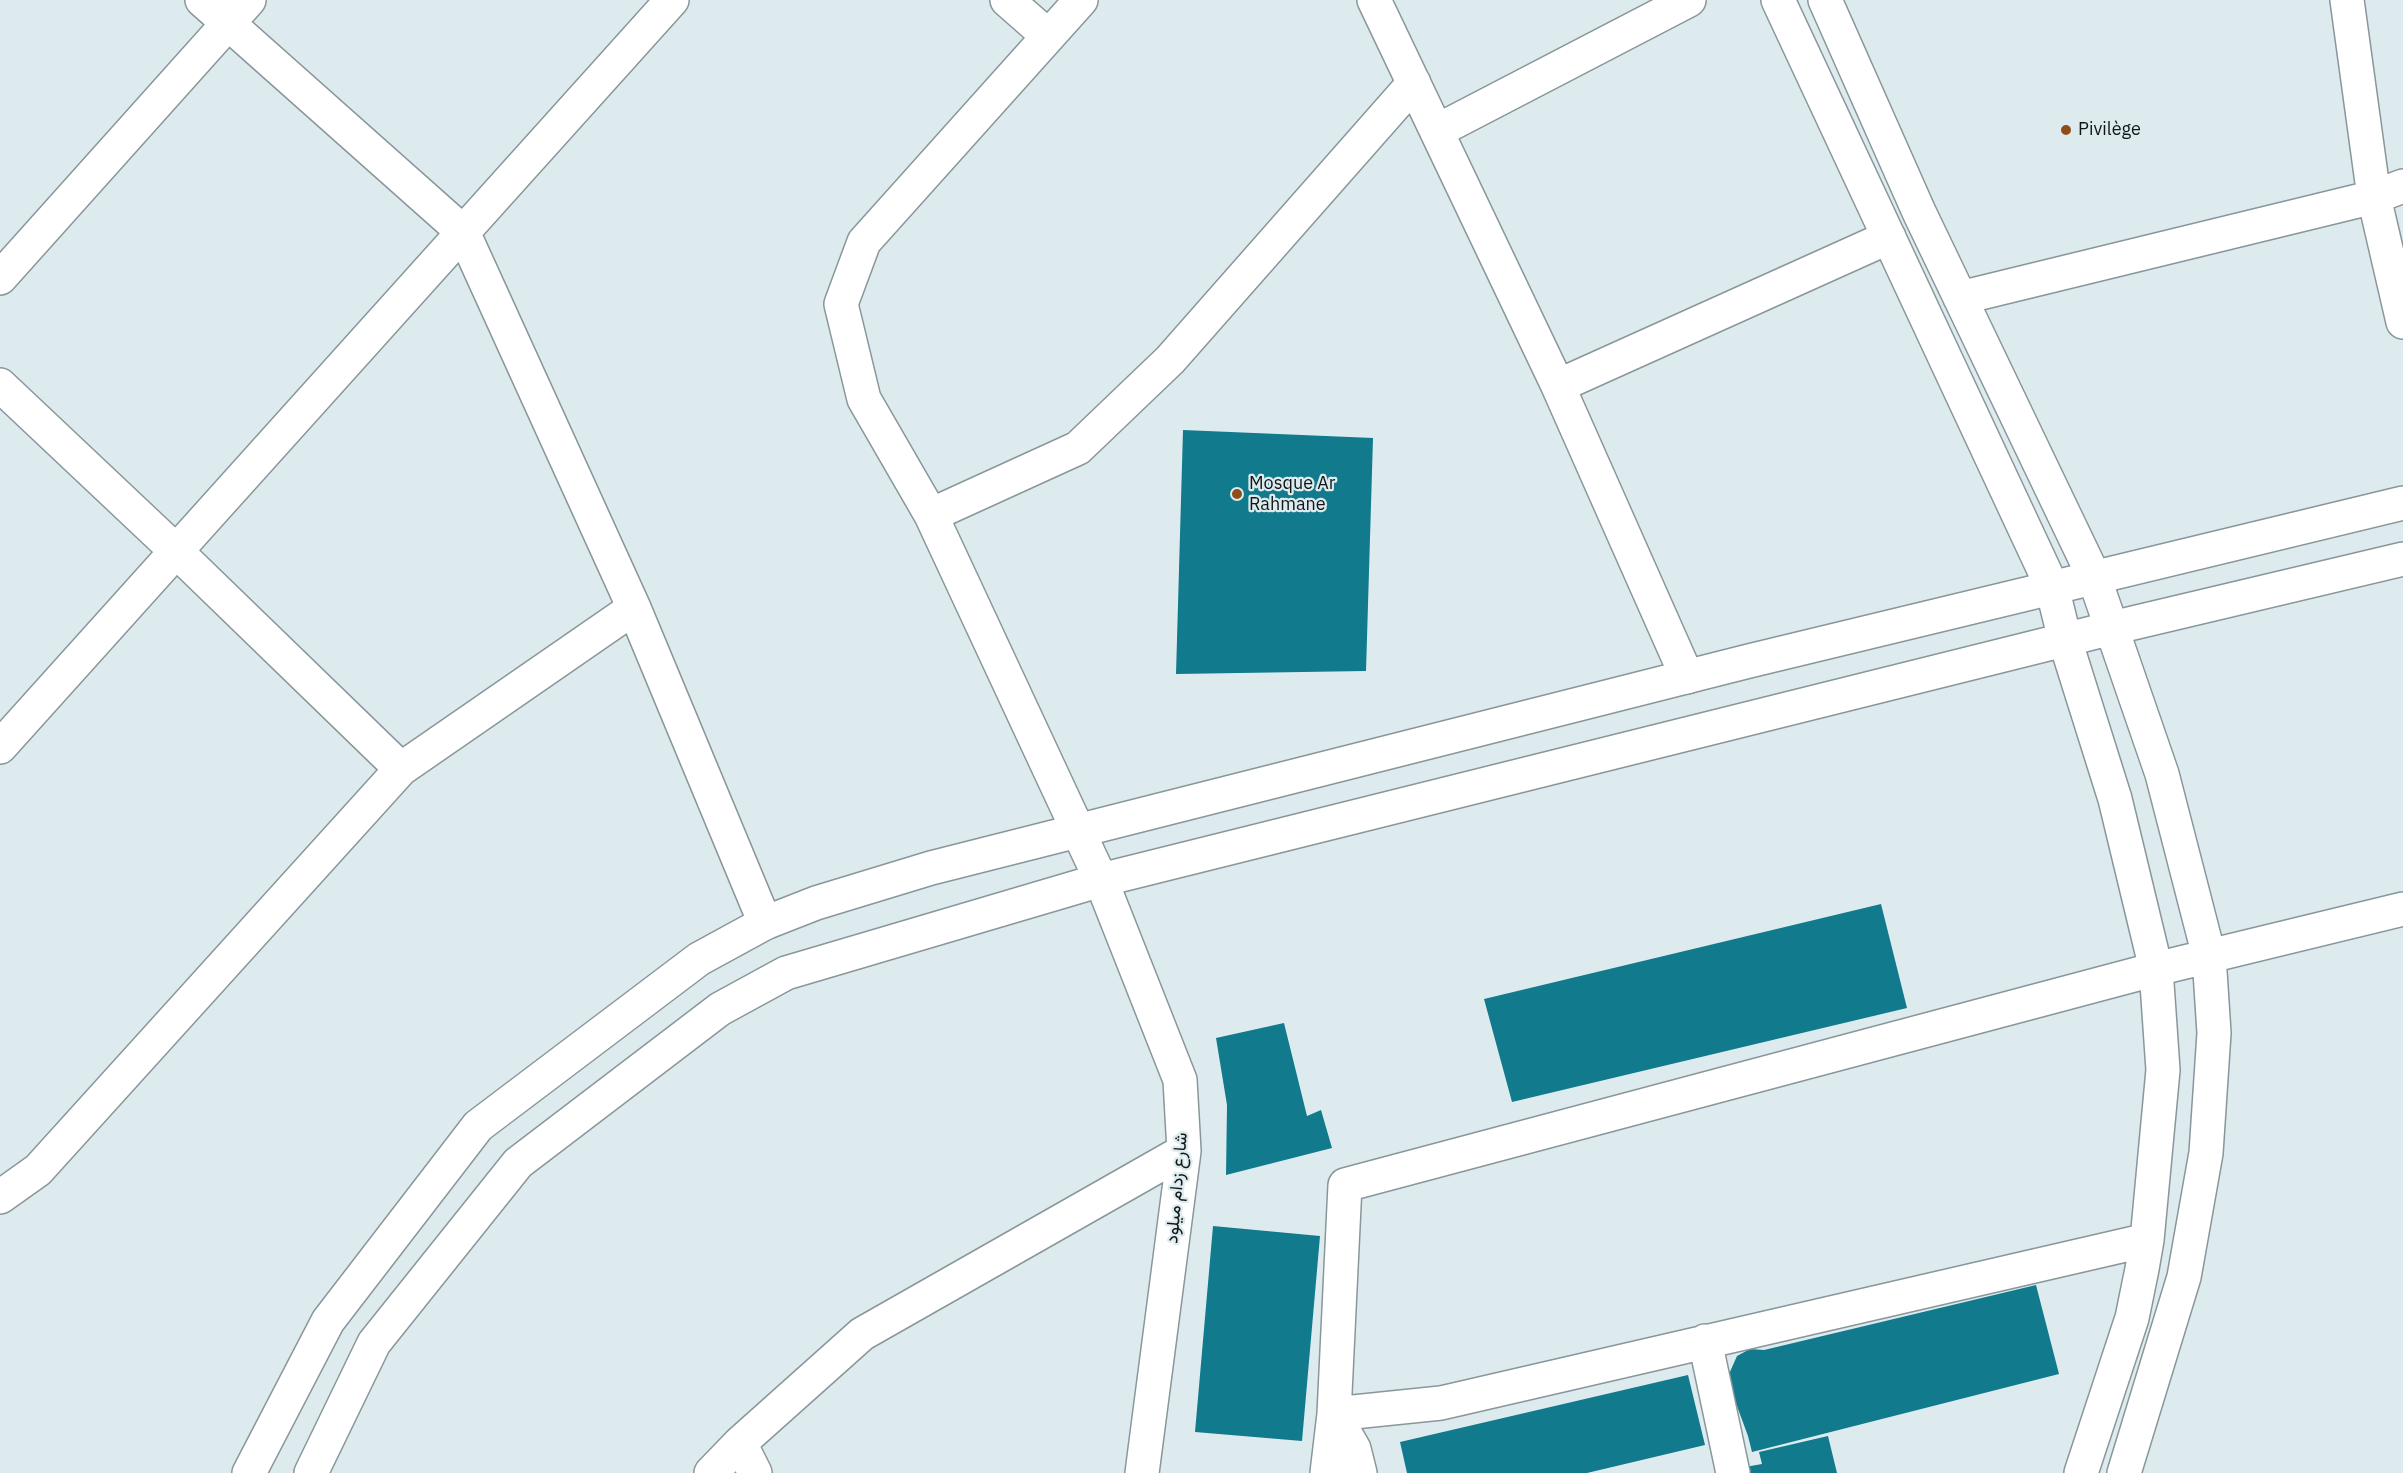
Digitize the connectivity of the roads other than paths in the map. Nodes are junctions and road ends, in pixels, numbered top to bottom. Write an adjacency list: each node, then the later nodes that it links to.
1 (202, 0): 10 (street)
2 (672, 0): 15 (street)
3 (1006, 0): 11 (street)
4 (1081, 0): 11 (street, شارع زدام ميلود)
5 (1374, 0): 12 (street)
6 (1689, 0): 13 (street)
7 (1778, 0): 16 (street)
8 (1826, 0): 18 (street)
9 (2347, 0): 14 (street)
10 (238, 12): 15 (street); 17 (street)
11 (1048, 36): 23 (street, شارع زدام ميلود)
12 (1414, 82): 13 (street); 23 (street)
13 (1437, 131): 21 (street)
14 (2389, 191): 18 (street); 19 (street)
15 (463, 232): 24 (street); 28 (street)
16 (1889, 237): 21 (street); 27 (street)
17 (0, 278)
18 (1960, 298): 26 (street)
19 (2403, 322)
20 (0, 385): 24 (street)
21 (1558, 386): 31 (street)
22 (2403, 503): 26 (street)
23 (931, 515): 34 (street, شارع زدام ميلود)
24 (176, 551): 32 (street); 33 (street)
25 (2403, 560): 29 (street)
26 (2094, 577): 27 (street); 29 (street)
27 (2052, 587): 30 (street); 31 (street)
28 (634, 608): 33 (street); 37 (street)
29 (2112, 628): 30 (street); 38 (street)
30 (2065, 640): 35 (street); 39 (street)
31 (1687, 678): 34 (street)
32 (0, 747)
33 (402, 770): 41 (street)
34 (1077, 831): 35 (street, شارع زدام ميلود); 37 (street)
35 (1101, 880): 40 (street, شارع زدام ميلود); 47 (street)
36 (2403, 909): 38 (street)
37 (765, 923): 46 (street)
38 (2209, 956): 39 (street); 55 (street)
39 (2156, 969): 42 (street); 44 (street)
40 (1184, 1151): 45 (street); 50 (street, شارع زدام ميلود)
41 (0, 1197)
42 (2147, 1240): 43 (street); 54 (street)
43 (1706, 1341): 44 (street); 53 (street)
44 (1334, 1414): 51 (street); 52 (street)
45 (740, 1443): 48 (street); 49 (street)
46 (249, 1473)
47 (311, 1473)
48 (711, 1473)
49 (755, 1473)
50 (1142, 1473)
51 (1327, 1473)
52 (1360, 1473)
53 (1733, 1473)
54 (2081, 1473)
55 (2124, 1473)

